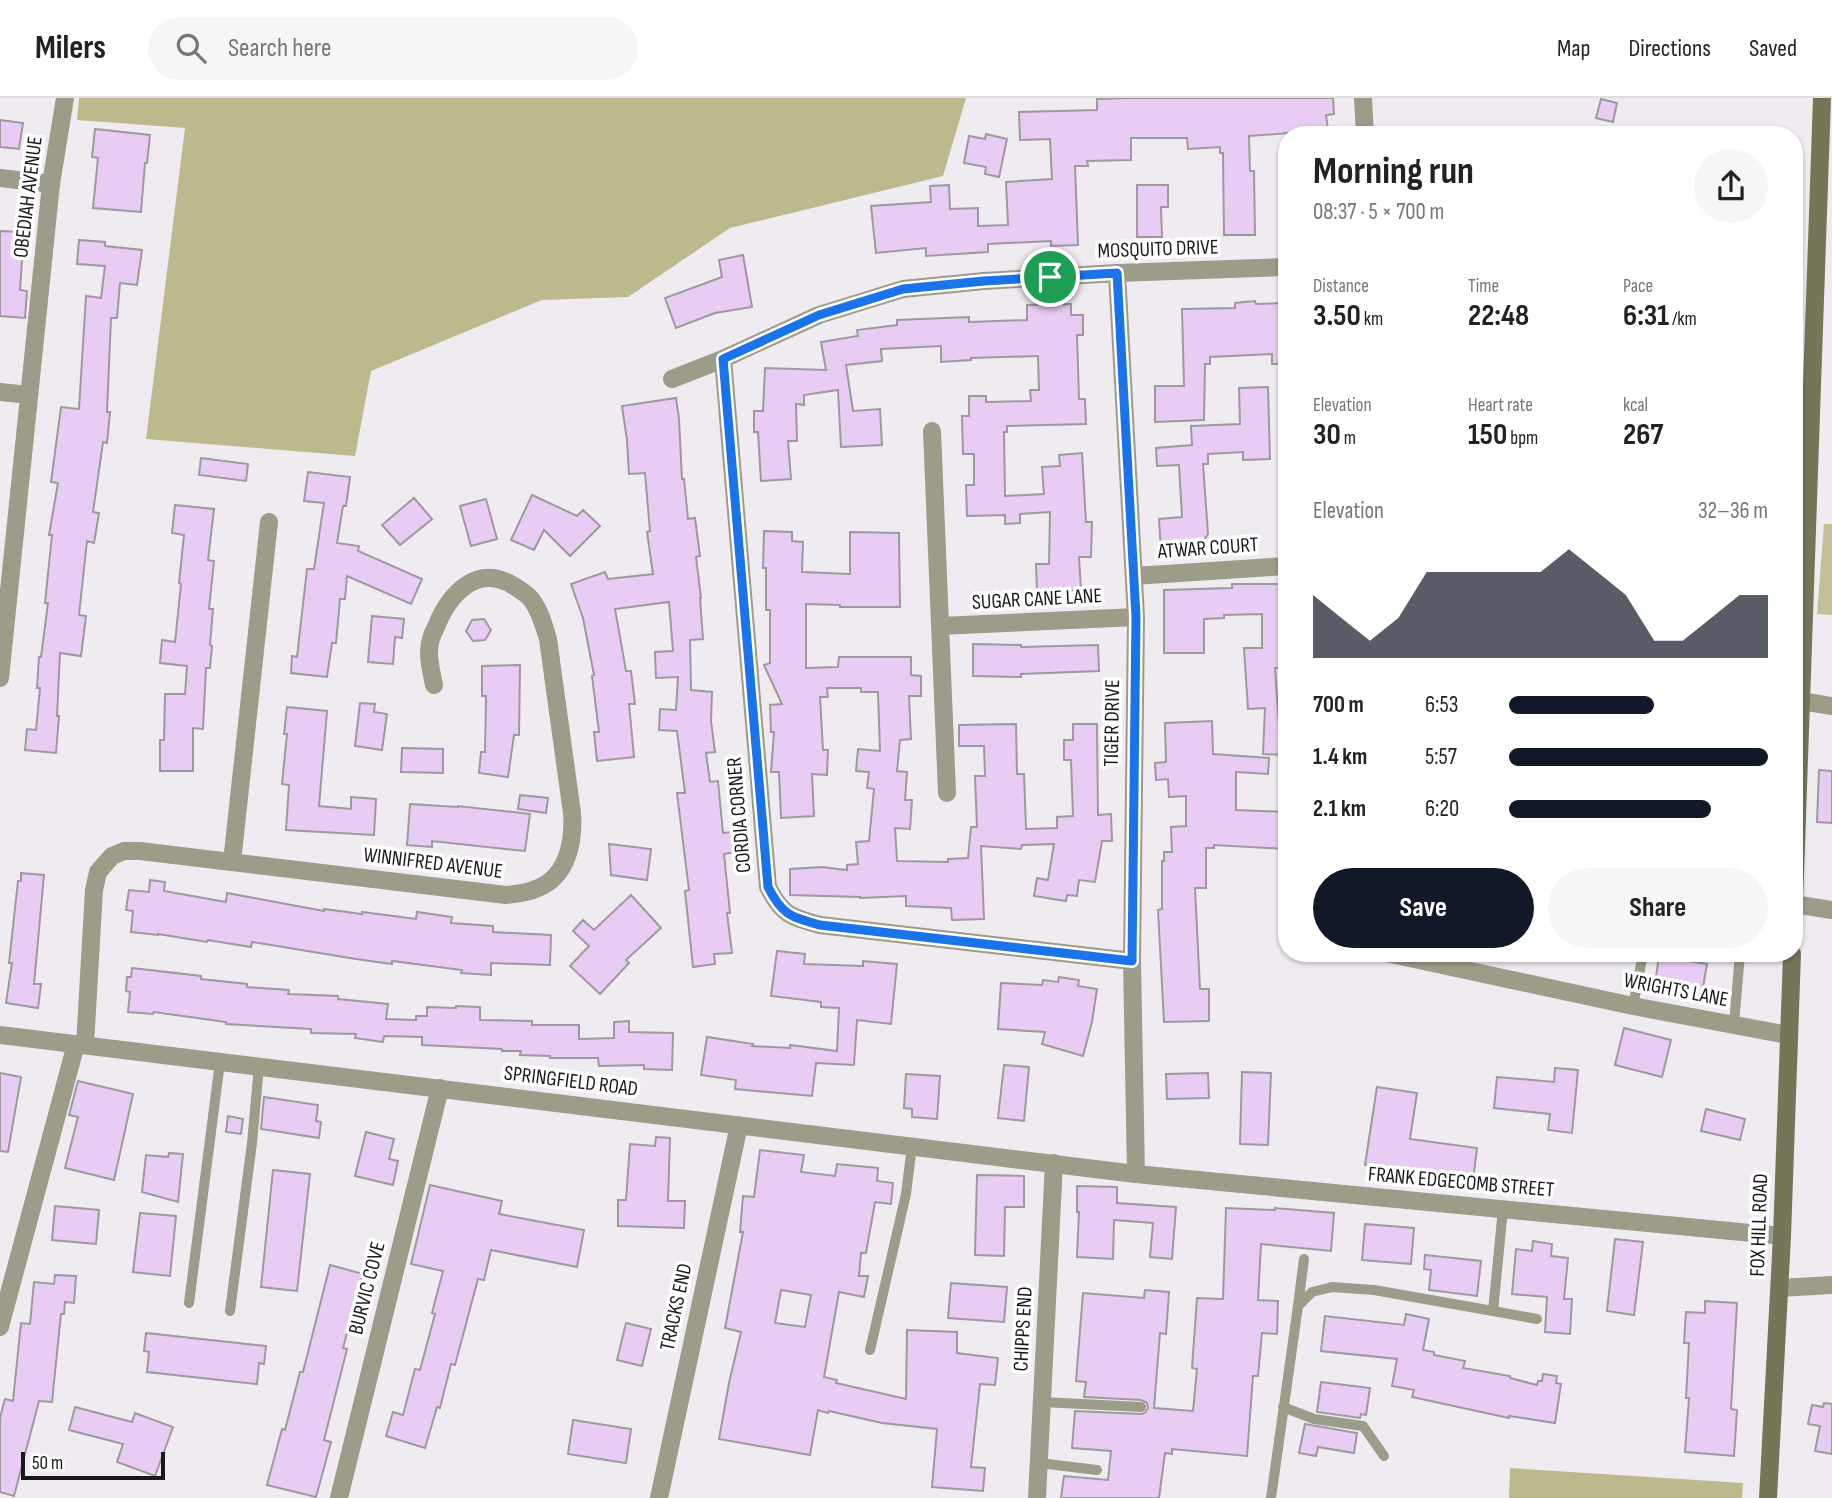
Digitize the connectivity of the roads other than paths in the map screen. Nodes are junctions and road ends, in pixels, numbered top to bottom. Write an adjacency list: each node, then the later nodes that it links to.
1 (65, 98): 6 (street, OBEDIAH AVENUE)
2 (1363, 98): 4 (street)
3 (1822, 98): 20 (main road)
4 (1365, 126)
5 (0, 178): 6 (street)
6 (51, 184): 12 (street, OBEDIAH AVENUE)
7 (1278, 267): 8 (street, MOSQUITO DRIVE)
8 (1117, 273): 9 (street, MOSQUITO DRIVE); 16 (street, TIGER DRIVE)
9 (723, 359): 10 (street, MOSQUITO DRIVE); 29 (street, CORDIA CORNER)
10 (672, 379)
11 (0, 392): 12 (street)
12 (29, 395): 17 (street, OBEDIAH AVENUE)
13 (932, 431): 19 (street)
14 (269, 522): 26 (street)
15 (1278, 567): 16 (street, ATWAR COURT)
16 (1134, 576): 18 (street, TIGER DRIVE)
17 (4, 602): 21 (street, OBEDIAH AVENUE)
18 (1136, 617): 19 (street, SUGAR CANE LANE); 29 (street, TIGER DRIVE)
19 (940, 626): 25 (street)
20 (1803, 644)
21 (0, 678)
22 (434, 685): 26 (street, WINNIFRED AVENUE)
23 (1803, 701): 24 (street)
24 (1832, 706)
25 (947, 793)
26 (232, 862): 38 (street, WINNIFRED AVENUE)
27 (1803, 905): 28 (street)
28 (1832, 910)
29 (1132, 961): 45 (street, TIGER DRIVE)
30 (1428, 962): 34 (street, WRIGHTS LANE)
31 (1641, 962): 34 (lane)
32 (1739, 962): 35 (lane)
33 (1792, 962): 37 (main road, FOX HILL ROAD)
34 (1633, 1006): 35 (street, WRIGHTS LANE)
35 (1734, 1024): 37 (street, WRIGHTS LANE)
36 (0, 1035): 38 (street, SPRINGFIELD ROAD)
37 (1788, 1035): 47 (main road, FOX HILL ROAD)
38 (80, 1045): 39 (street, SPRINGFIELD ROAD); 56 (street, WINNIFRED AVENUE)
39 (220, 1062): 40 (street, SPRINGFIELD ROAD); 51 (lane)
40 (259, 1066): 41 (street, SPRINGFIELD ROAD); 53 (lane)
41 (440, 1088): 42 (street, SPRINGFIELD ROAD); 64 (street, BURVIC COVE)
42 (739, 1125): 43 (street, SPRINGFIELD ROAD); 65 (street, TRACKS END)
43 (912, 1146): 44 (street, SPRINGFIELD ROAD); 57 (lane)
44 (1054, 1163): 45 (street, SPRINGFIELD ROAD); 58 (street, CHIPPS END)
45 (1136, 1174): 46 (street, FRANK EDGECOMB STREET)
46 (1503, 1209): 47 (street, FRANK EDGECOMB STREET); 54 (lane)
47 (1782, 1236): 50 (main road, FOX HILL ROAD)
48 (1304, 1259): 52 (lane)
49 (1832, 1285): 50 (street)
50 (1780, 1288): 68 (main road, FOX HILL ROAD)
51 (189, 1303)
52 (1298, 1306): 54 (lane); 60 (lane)
53 (230, 1311)
54 (1493, 1311): 55 (lane)
55 (1536, 1319)
56 (0, 1327)
57 (870, 1350)
58 (1042, 1402): 59 (lane); 62 (street, CHIPPS END)
59 (1141, 1407)
60 (1283, 1407): 61 (lane); 67 (lane)
61 (1384, 1456)
62 (1039, 1463): 63 (lane); 66 (street, CHIPPS END)
63 (1097, 1470)
64 (339, 1498)
65 (659, 1498)
66 (1037, 1498)
67 (1271, 1498)
68 (1768, 1498)

